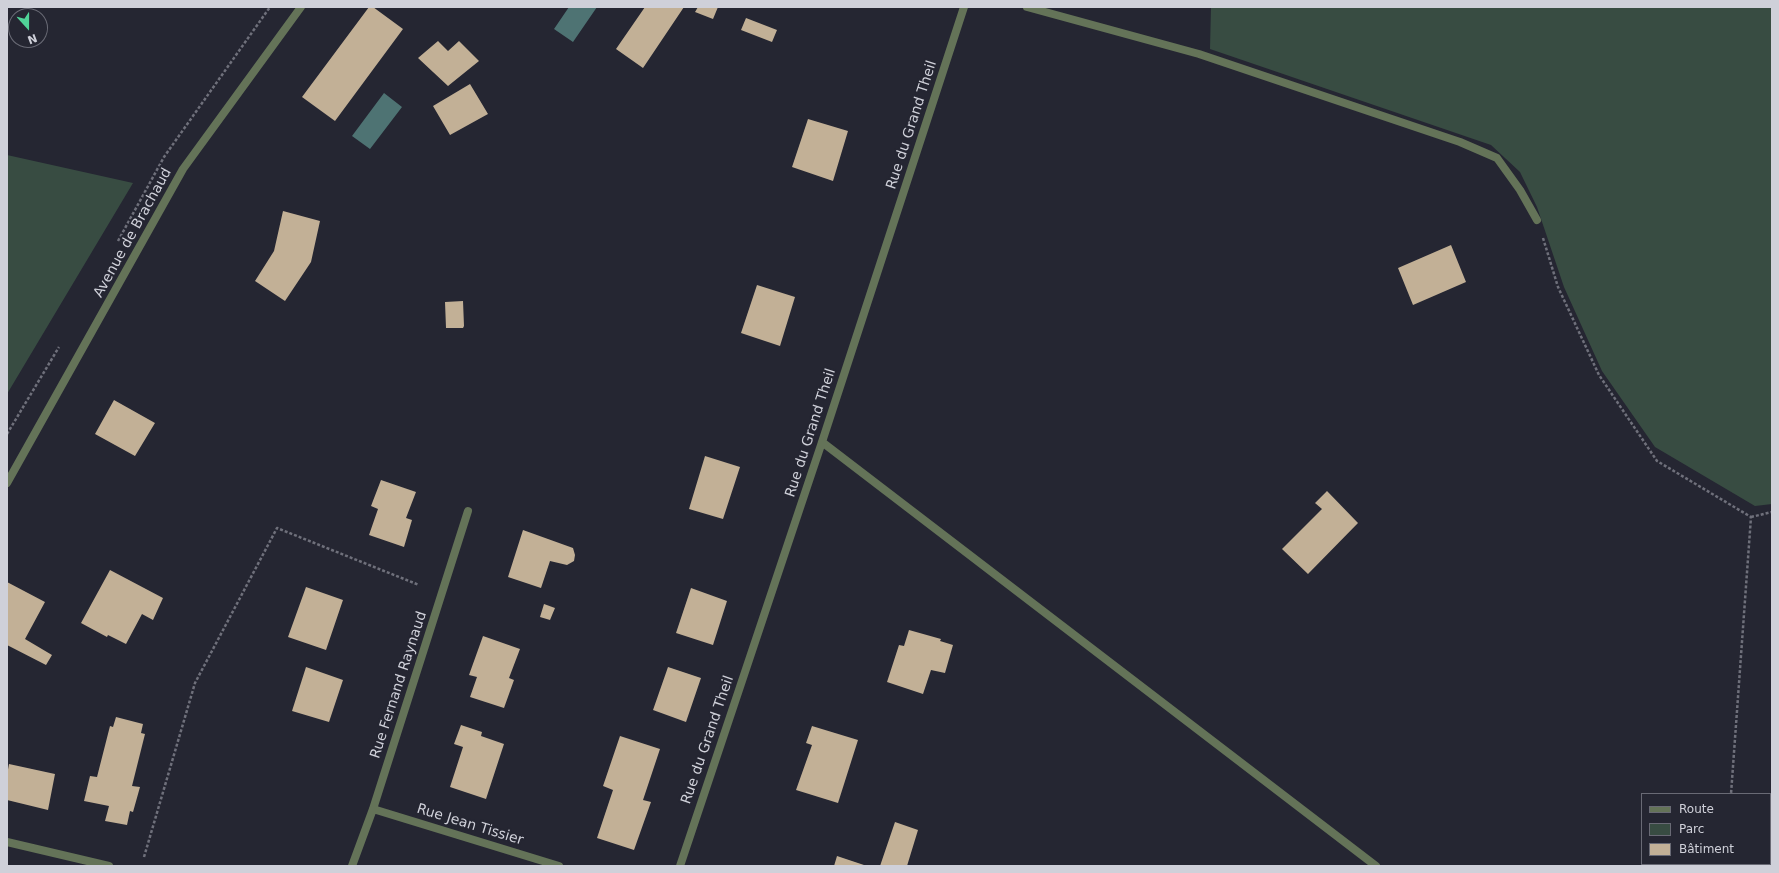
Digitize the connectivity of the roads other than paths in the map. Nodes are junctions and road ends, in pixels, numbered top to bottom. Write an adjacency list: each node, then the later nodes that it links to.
1 (301, 7): 6 (street, Avenue de Brachaud)
2 (964, 7): 5 (street, Rue du Grand Theil)
3 (1027, 7): 4 (street)
4 (1537, 220)
5 (822, 442): 13 (street, Rue du Grand Theil); 14 (street)
6 (7, 483)
7 (468, 511): 8 (street, Rue Fernand Raynaud)
8 (373, 809): 11 (street, Rue Fernand Raynaud); 12 (street, Rue Jean Tissier)
9 (7, 842): 10 (street)
10 (109, 866)
11 (352, 866)
12 (559, 866)
13 (680, 866)
14 (1376, 866)

